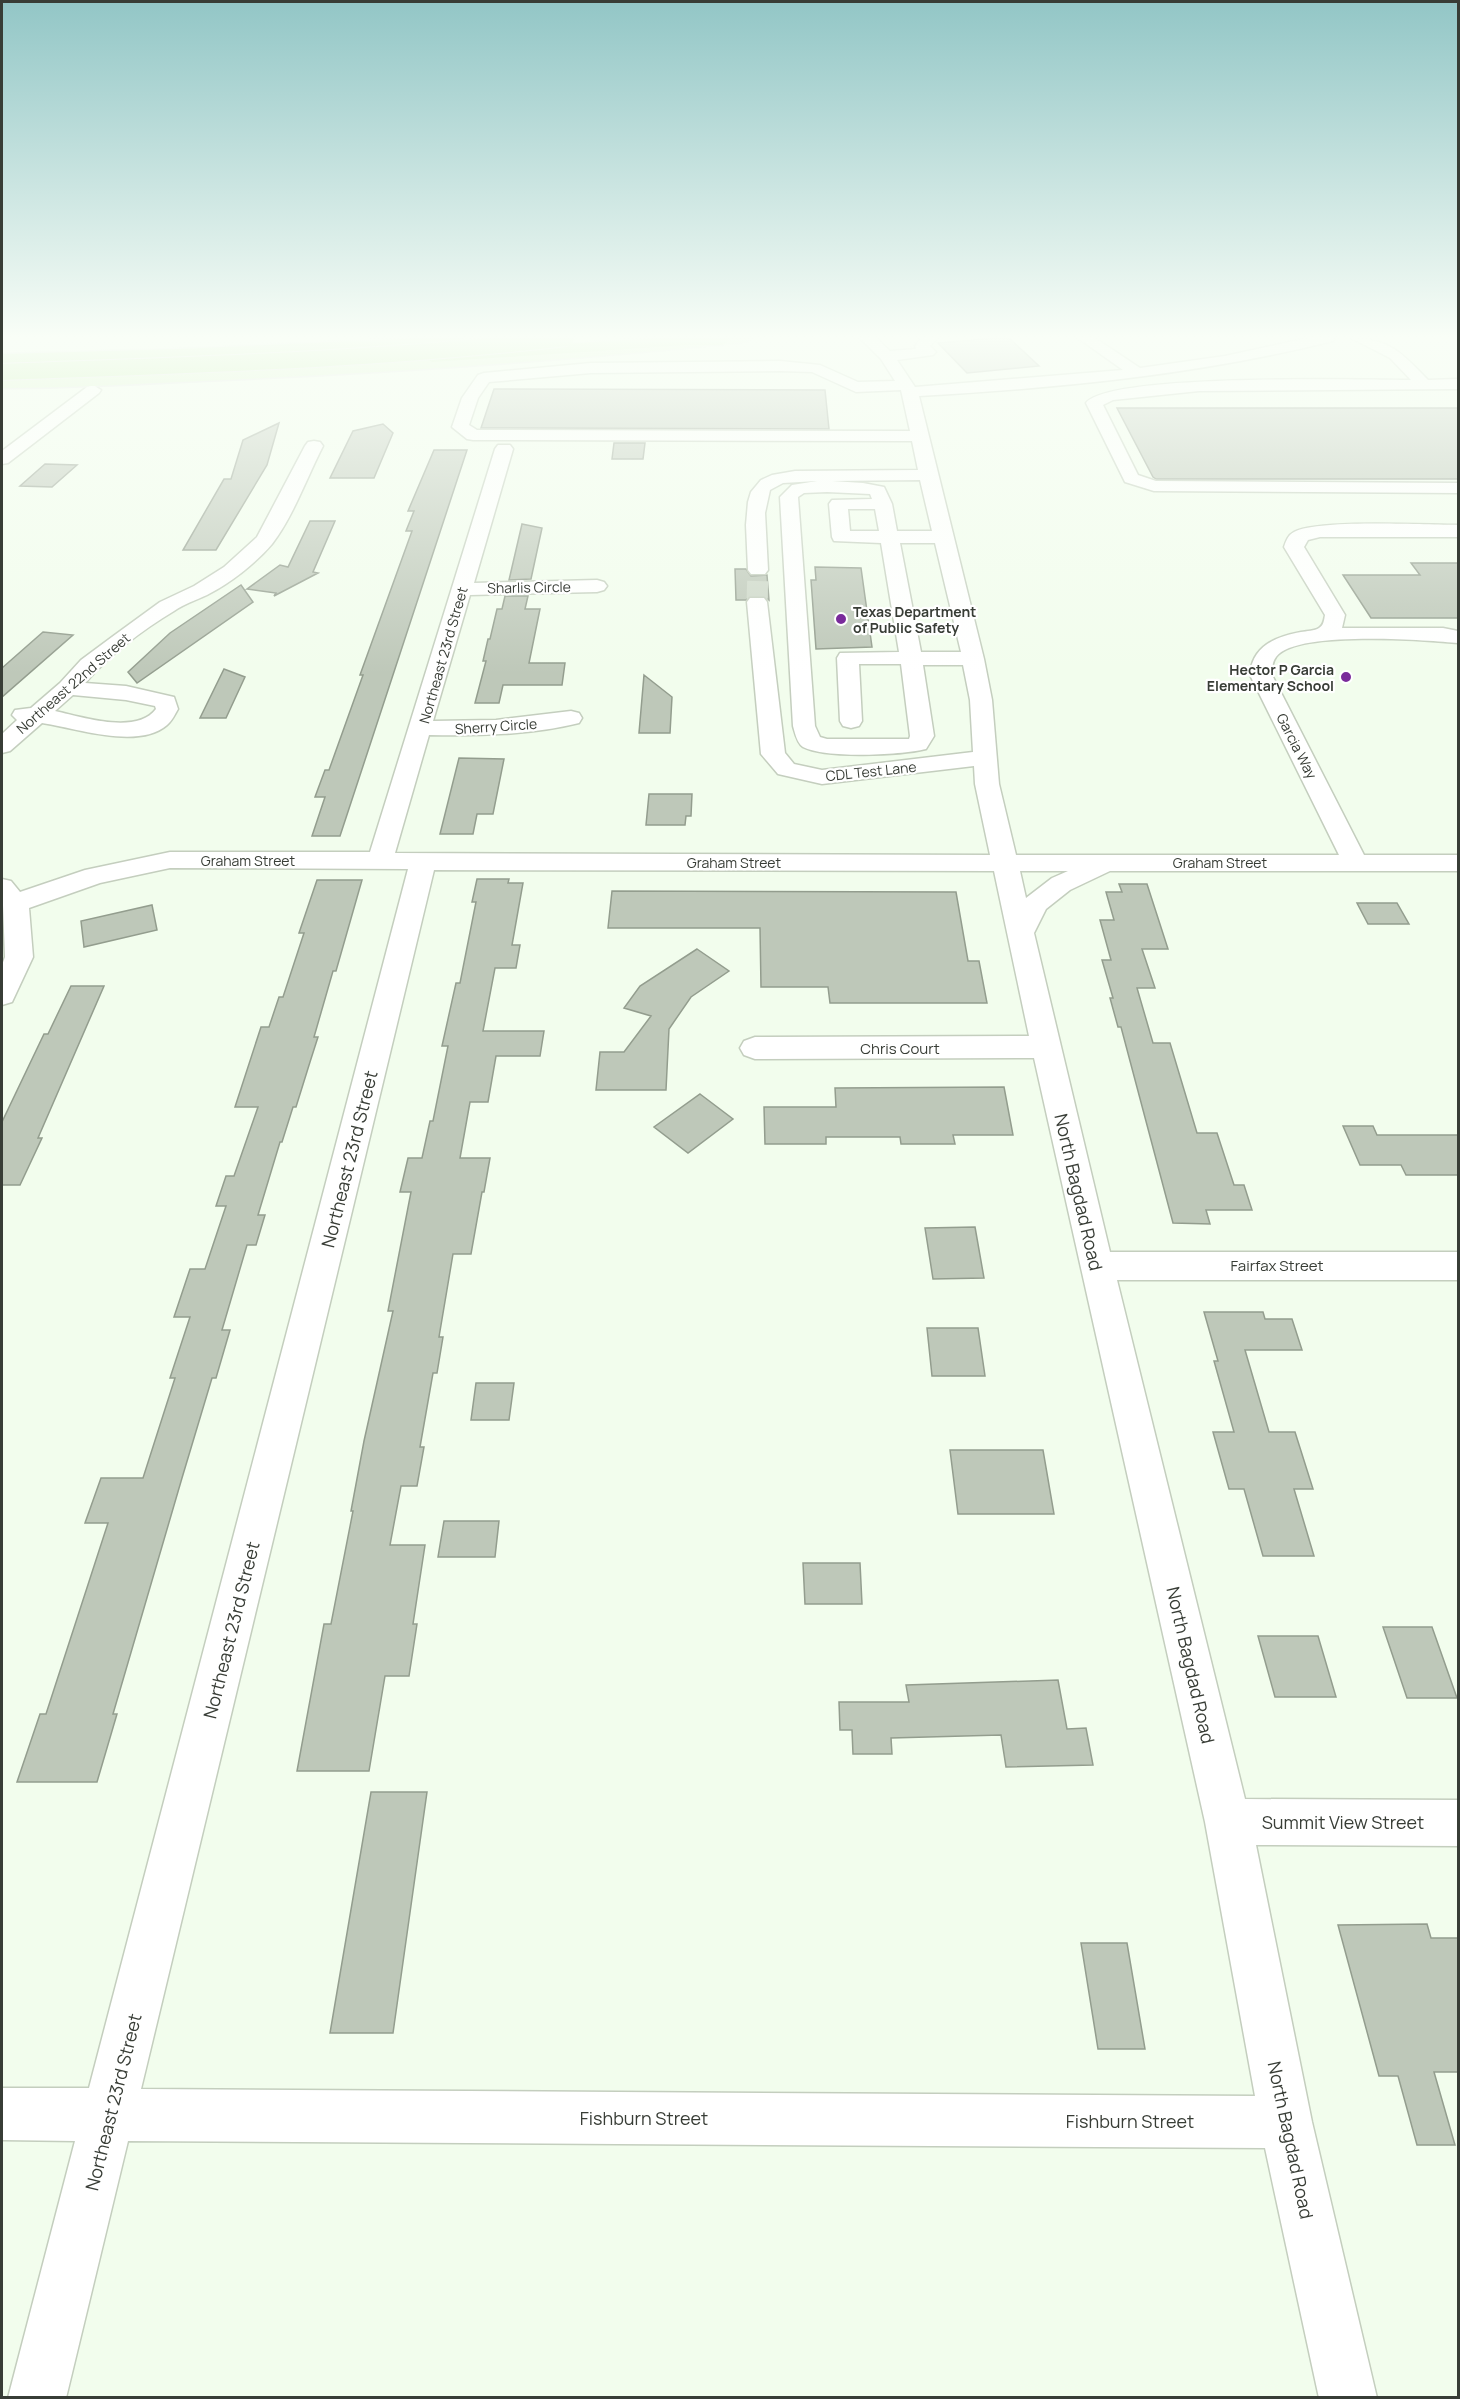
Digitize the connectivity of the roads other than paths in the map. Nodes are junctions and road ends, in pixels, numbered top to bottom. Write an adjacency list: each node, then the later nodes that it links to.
1 (504, 449): 13 (street, Northeast 23rd Street)
2 (312, 450): 19 (street, Northeast 22nd Street)
3 (923, 450): 5 (street, North Bagdad Road)
4 (1118, 450): 6 (street)
5 (928, 475): 10 (street, North Bagdad Road); 11 (street)
6 (1458, 488)
7 (883, 504): 9 (street); 9 (street); 17 (street)
8 (1458, 531): 15 (street)
9 (889, 537): 10 (street); 17 (street)
10 (943, 537): 18 (street, North Bagdad Road)
11 (758, 570)
12 (597, 586): 13 (street, Sharlis Circle)
13 (461, 589): 24 (street, Northeast 23rd Street)
14 (757, 602): 26 (street, CDL Test Lane)
15 (1325, 634): 16 (street, Garcia Way); 31 (street, Garcia Way)
16 (1458, 637)
17 (911, 658): 18 (street); 23 (street)
18 (973, 659): 26 (street, North Bagdad Road)
19 (68, 688): 20 (street, Northeast 22nd Street); 20 (street)
20 (38, 713): 21 (street); 25 (street, Northeast 22nd Street)
21 (2, 717)
22 (571, 718): 24 (street, Sherry Circle)
23 (851, 721)
24 (421, 728): 27 (street, Northeast 23rd Street)
25 (2, 746)
26 (985, 758): 30 (street, North Bagdad Road)
27 (380, 860): 29 (street, Graham Street); 33 (street, Graham Street)
28 (1112, 861): 30 (street, Graham Street); 31 (street, Graham Street); 34 (street)
29 (423, 862): 30 (street, Graham Street); 43 (street, Northeast 23rd Street)
30 (1004, 862): 34 (street, North Bagdad Road)
31 (1354, 862): 32 (street, Graham Street)
32 (1458, 863)
33 (8, 895): 35 (street)
34 (1020, 934): 36 (street, North Bagdad Road)
35 (2, 995)
36 (1045, 1047): 37 (street, Chris Court); 38 (street, North Bagdad Road)
37 (755, 1048)
38 (1096, 1266): 39 (street, Fairfax Street); 40 (street, North Bagdad Road)
39 (1458, 1266)
40 (1228, 1821): 41 (street, Summit View Street); 44 (street, North Bagdad Road)
41 (1458, 1822)
42 (2, 2114): 43 (street, Fishburn Street)
43 (110, 2114): 44 (street, Fishburn Street); 45 (street, Northeast 23rd Street)
44 (1286, 2122): 46 (street, North Bagdad Road)
45 (37, 2397)
46 (1348, 2397)

